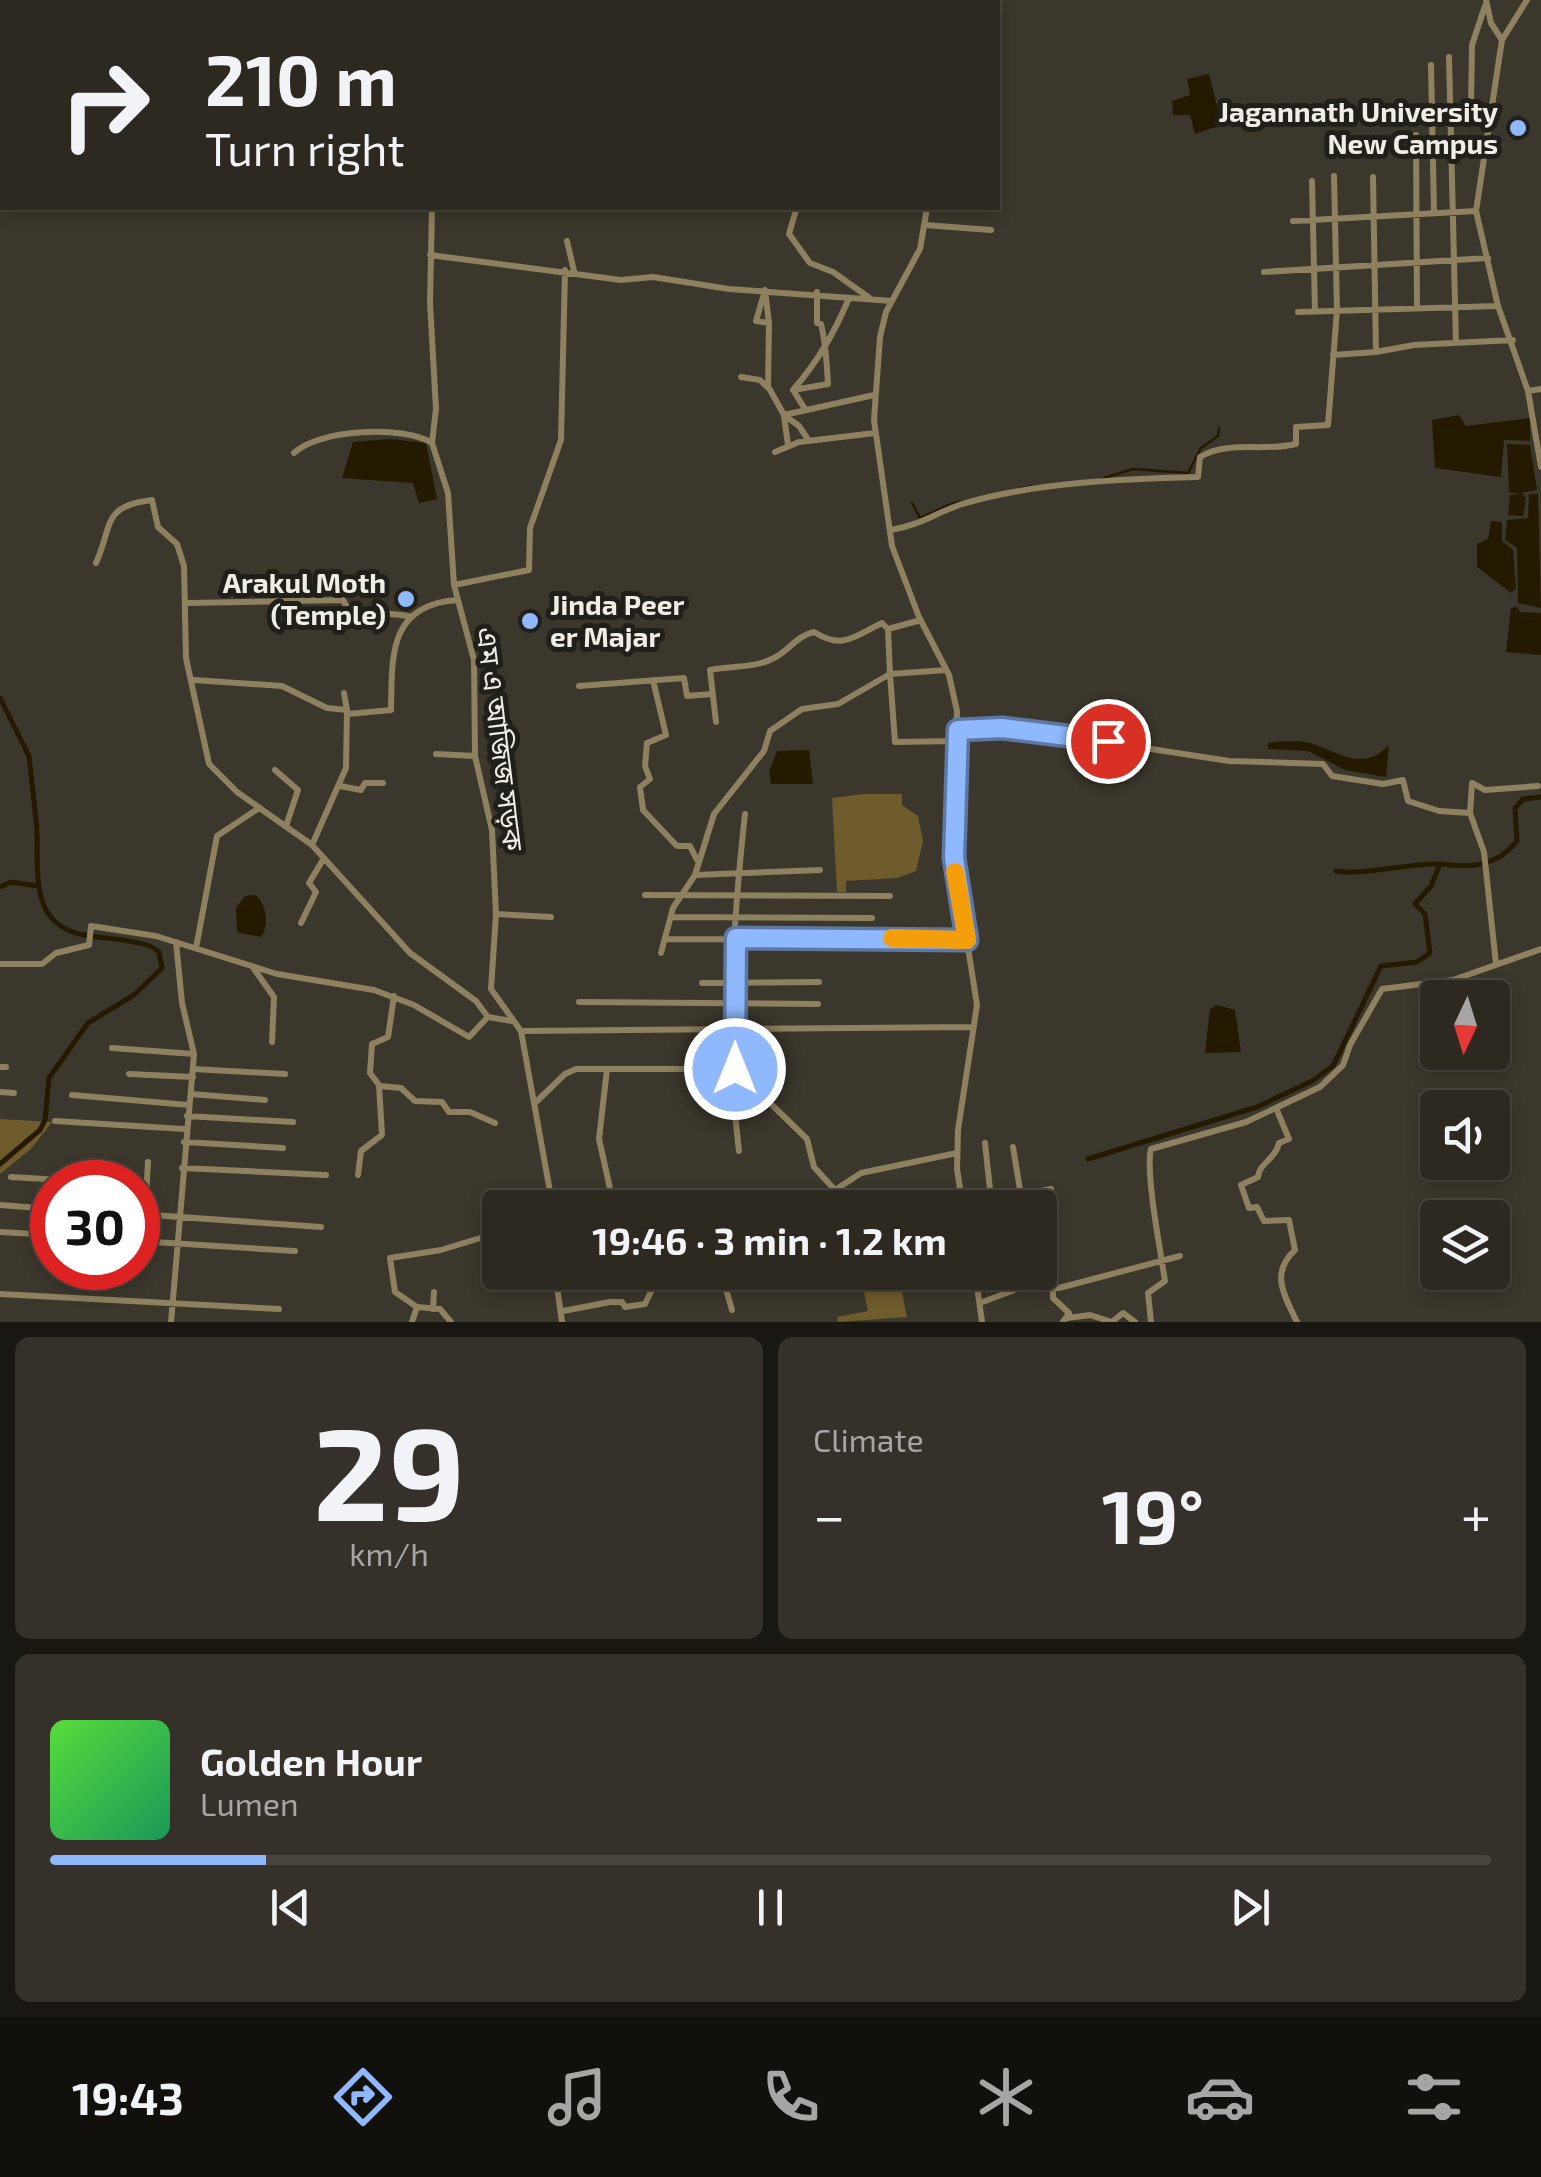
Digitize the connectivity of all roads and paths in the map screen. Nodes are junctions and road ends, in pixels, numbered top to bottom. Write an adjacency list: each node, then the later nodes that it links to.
1 (1526, 0): 3 (street)
2 (1486, 2): 3 (street); 6 (street)
3 (1502, 40): 7 (street)
4 (1450, 57): 8 (street)
5 (1431, 65): 9 (street)
6 (1471, 107): 7 (street); 8 (street)
7 (1489, 107): 18 (street)
8 (1452, 108): 9 (street); 21 (street)
9 (1432, 110): 10 (street); 20 (street)
10 (1413, 111)
11 (1416, 135): 19 (street)
12 (1334, 176): 24 (street)
13 (1374, 176): 22 (street)
14 (1312, 181): 23 (street)
15 (432, 210): 29 (street, এম এ আজিজ সড়ক)
16 (795, 210): 41 (street)
17 (927, 210): 26 (street)
18 (1476, 211): 21 (street); 31 (street)
19 (1416, 212): 20 (street); 22 (street); 32 (street)
20 (1434, 212): 21 (street)
21 (1455, 212): 30 (street)
22 (1372, 217): 24 (street); 33 (street)
23 (1312, 220): 24 (street); 25 (street); 35 (street)
24 (1334, 220): 34 (street)
25 (1293, 222)
26 (925, 225): 27 (street); 42 (street)
27 (991, 230)
28 (567, 241): 36 (street)
29 (430, 256): 36 (street); 66 (street, এম এ আজিজ সড়ক)
30 (1454, 258): 31 (street); 32 (street); 45 (street)
31 (1488, 258): 44 (street)
32 (1417, 260): 33 (street); 43 (street)
33 (1374, 263): 34 (street); 46 (street)
34 (1334, 266): 35 (street); 47 (street)
35 (1312, 268): 37 (street); 48 (street)
36 (570, 270): 38 (street); 73 (street)
37 (1264, 272)
38 (765, 290): 39 (street); 50 (street); 50 (street)
39 (816, 292): 40 (street); 53 (street)
40 (849, 298): 41 (street); 53 (street)
41 (872, 300): 42 (street)
42 (892, 301): 61 (street)
43 (1417, 306): 45 (street); 46 (street)
44 (1498, 306): 45 (street); 51 (street)
45 (1454, 307): 52 (street)
46 (1375, 309): 47 (street); 54 (street)
47 (1336, 310): 48 (street); 55 (street)
48 (1315, 311): 49 (street)
49 (1298, 312)
50 (768, 323): 57 (street)
51 (1513, 340): 52 (street); 60 (street)
52 (1456, 343): 54 (street)
53 (824, 350): 59 (street); 59 (street)
54 (1376, 352): 55 (street)
55 (1333, 355): 71 (street)
56 (741, 378): 57 (street)
57 (768, 388): 63 (street)
58 (1541, 389): 60 (street)
59 (793, 390): 62 (street)
60 (1528, 391): 70 (street)
61 (874, 394): 62 (street); 64 (street)
62 (806, 410): 63 (street)
63 (784, 415): 65 (street); 67 (street)
64 (875, 433): 65 (street); 71 (street)
65 (809, 441): 67 (street)
66 (432, 443): 69 (street); 73 (street, এম এ আজিজ সড়ক)
67 (788, 446): 68 (street)
68 (775, 452)
69 (294, 454)
70 (1541, 468)
71 (891, 530): 77 (street)
72 (96, 563): 75 (street)
73 (454, 585): 74 (street, এম এ আজিজ সড়ক)
74 (458, 600): 76 (street); 91 (street, এম এ আজিজ সড়ক)
75 (188, 604): 76 (street); 81 (street)
76 (412, 617): 86 (street)
77 (920, 620): 78 (street); 79 (street)
78 (888, 629): 80 (street); 85 (street)
79 (946, 670): 80 (street); 88 (street)
80 (890, 674): 89 (street); 104 (street)
81 (194, 680): 86 (street); 96 (street)
82 (653, 680): 83 (street); 85 (street); 104 (street)
83 (579, 686)
84 (344, 693): 86 (street)
85 (712, 694): 87 (street)
86 (347, 712): 94 (street)
87 (716, 722)
88 (958, 730): 89 (street); 97 (street)
89 (958, 742): 120 (street)
90 (436, 754): 91 (street)
91 (475, 756): 100 (street, এম এ আজিজ সড়ক)
92 (275, 770): 101 (street)
93 (383, 783): 94 (street)
94 (340, 786): 102 (street)
95 (1538, 786): 97 (street)
96 (260, 808): 101 (street); 122 (street)
97 (1470, 813): 126 (street)
98 (745, 814): 106 (street)
99 (516, 816): 100 (street)
100 (491, 822): 112 (street, এম এ আজিজ সড়ক)
101 (286, 826): 102 (street)
102 (312, 845): 103 (street)
103 (324, 858): 117 (street); 135 (street)
104 (697, 861): 107 (street)
105 (820, 870): 106 (street)
106 (742, 871): 107 (street); 108 (street)
107 (695, 874): 109 (street)
108 (736, 894): 109 (street); 111 (street); 114 (street)
109 (681, 895): 110 (street); 113 (street)
110 (645, 896)
111 (890, 896)
112 (496, 914): 115 (street); 136 (street, এম এ আজিজ সড়ক)
113 (671, 917): 114 (street); 119 (street)
114 (735, 917): 116 (street); 118 (street)
115 (551, 918)
116 (872, 918)
117 (302, 923)
118 (736, 938): 119 (street); 120 (street); 129 (street)
119 (664, 939): 124 (street)
120 (967, 940): 138 (street)
121 (176, 942): 122 (street); 125 (street); 142 (street)
122 (196, 948): 127 (street)
123 (1541, 950): 126 (street)
124 (661, 953)
125 (0, 964)
126 (1496, 964): 156 (street)
127 (253, 968): 131 (street); 140 (street)
128 (702, 982): 129 (street)
129 (734, 982): 130 (street); 133 (street)
130 (819, 982)
131 (394, 996): 135 (street); 148 (street)
132 (579, 1002): 133 (street)
133 (734, 1004): 134 (street); 137 (street)
134 (818, 1004)
135 (488, 1018): 136 (street)
136 (512, 1021): 139 (street, এম এ আজিজ সড়ক)
137 (735, 1026): 138 (street); 139 (street); 144 (street)
138 (974, 1027): 167 (street)
139 (521, 1030): 154 (street)
140 (272, 1042)
141 (112, 1048): 142 (street)
142 (194, 1054): 145 (street)
143 (606, 1069): 144 (street); 154 (street); 175 (street)
144 (735, 1069): 166 (street); 176 (street)
145 (193, 1073): 146 (street); 147 (street); 151 (street)
146 (129, 1074)
147 (286, 1074)
148 (379, 1086): 160 (street); 170 (street)
149 (0, 1092): 150 (street)
150 (14, 1093)
151 (192, 1094): 153 (street); 155 (street)
152 (72, 1095): 155 (street)
153 (265, 1100)
154 (535, 1103): 174 (street)
155 (189, 1105): 157 (street)
156 (1276, 1108): 193 (street); 218 (street)
157 (187, 1116): 159 (street); 161 (street)
158 (55, 1122): 161 (street)
159 (294, 1122)
160 (495, 1123)
161 (184, 1130): 162 (street)
162 (184, 1142): 164 (street); 168 (street)
163 (984, 1143): 178 (street)
164 (283, 1148)
165 (1013, 1148): 179 (street)
166 (739, 1151)
167 (957, 1153): 176 (street); 177 (street)
168 (182, 1168): 169 (street); 184 (street)
169 (326, 1175)
170 (358, 1175)
171 (10, 1178): 172 (street)
172 (30, 1179)
173 (1051, 1189): 180 (street)
174 (549, 1190)
175 (611, 1190)
176 (835, 1190)
177 (961, 1190)
178 (991, 1190)
179 (1020, 1190)
180 (1046, 1190)
181 (0, 1205): 182 (street)
182 (30, 1207)
183 (160, 1216): 184 (street)
184 (178, 1217): 185 (street); 190 (street)
185 (321, 1227)
186 (0, 1232): 187 (street)
187 (30, 1234)
188 (482, 1237): 205 (street)
189 (160, 1242): 190 (street)
190 (177, 1243): 191 (street); 204 (street)
191 (295, 1251)
192 (1180, 1256): 193 (street)
193 (1162, 1263): 194 (street); 217 (street)
194 (1057, 1287)
195 (559, 1290): 208 (street)
196 (652, 1290): 208 (street)
197 (727, 1290): 209 (street)
198 (977, 1290): 203 (street)
199 (1017, 1290): 203 (street)
200 (1054, 1290): 210 (street)
201 (434, 1292): 206 (street)
202 (0, 1294): 204 (street)
203 (980, 1303): 215 (street)
204 (172, 1304): 207 (street); 211 (street)
205 (417, 1307): 206 (street); 212 (street)
206 (432, 1308): 213 (street)
207 (280, 1310)
208 (563, 1310): 214 (street)
209 (732, 1310)
210 (1065, 1320): 216 (street)
211 (171, 1322)
212 (412, 1322)
213 (451, 1322)
214 (562, 1322)
215 (982, 1322)
216 (1135, 1322)
217 (1151, 1322)
218 (1297, 1322)

